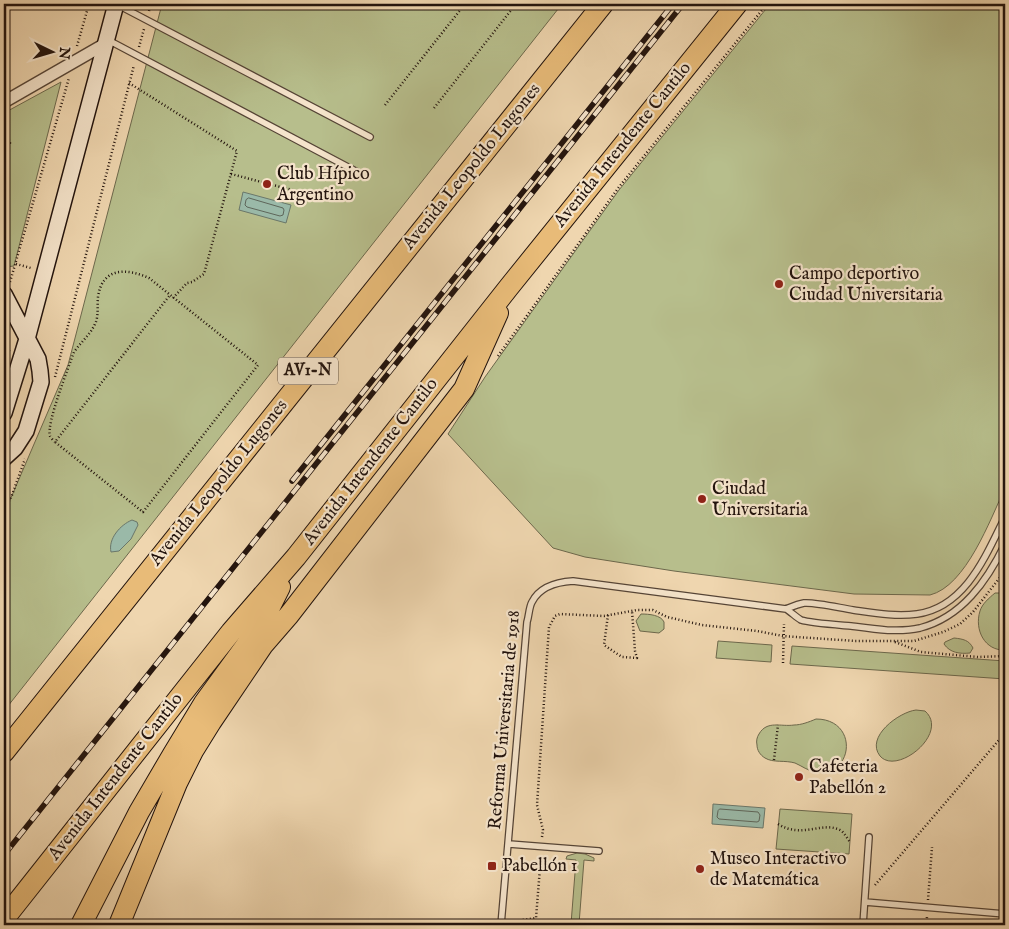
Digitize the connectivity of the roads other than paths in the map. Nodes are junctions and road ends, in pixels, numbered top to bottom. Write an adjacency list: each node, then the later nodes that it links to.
1 (115, 4): 4 (main road); 6 (lane)
2 (603, 4): 17 (highway, Avenida Leopoldo Lugones / AV1-N)
3 (737, 4): 8 (highway, Avenida Intendente Cantilo)
4 (105, 42): 5 (street); 7 (lane); 10 (main road)
5 (4, 102)
6 (370, 137)
7 (363, 174)
8 (509, 286): 15 (highway, Avenida Intendente Cantilo); 25 (highway)
9 (5, 296): 10 (main road)
10 (27, 339): 11 (main road); 12 (main road)
11 (4, 413)
12 (4, 458)
13 (1005, 517): 16 (lane, Reforma Universitaria de 1918)
14 (1005, 544): 16 (lane, Reforma Universitaria de 1918)
15 (296, 557): 23 (highway, Avenida Intendente Cantilo); 24 (highway)
16 (786, 608): 19 (lane, Reforma Universitaria de 1918)
17 (4, 752)
18 (869, 837): 21 (lane)
19 (509, 844): 20 (lane); 26 (lane, Reforma Universitaria de 1918)
20 (600, 851)
21 (865, 902): 22 (lane); 27 (lane)
22 (1005, 914)
23 (4, 919)
24 (82, 925)
25 (119, 925)
26 (502, 925)
27 (863, 925)

